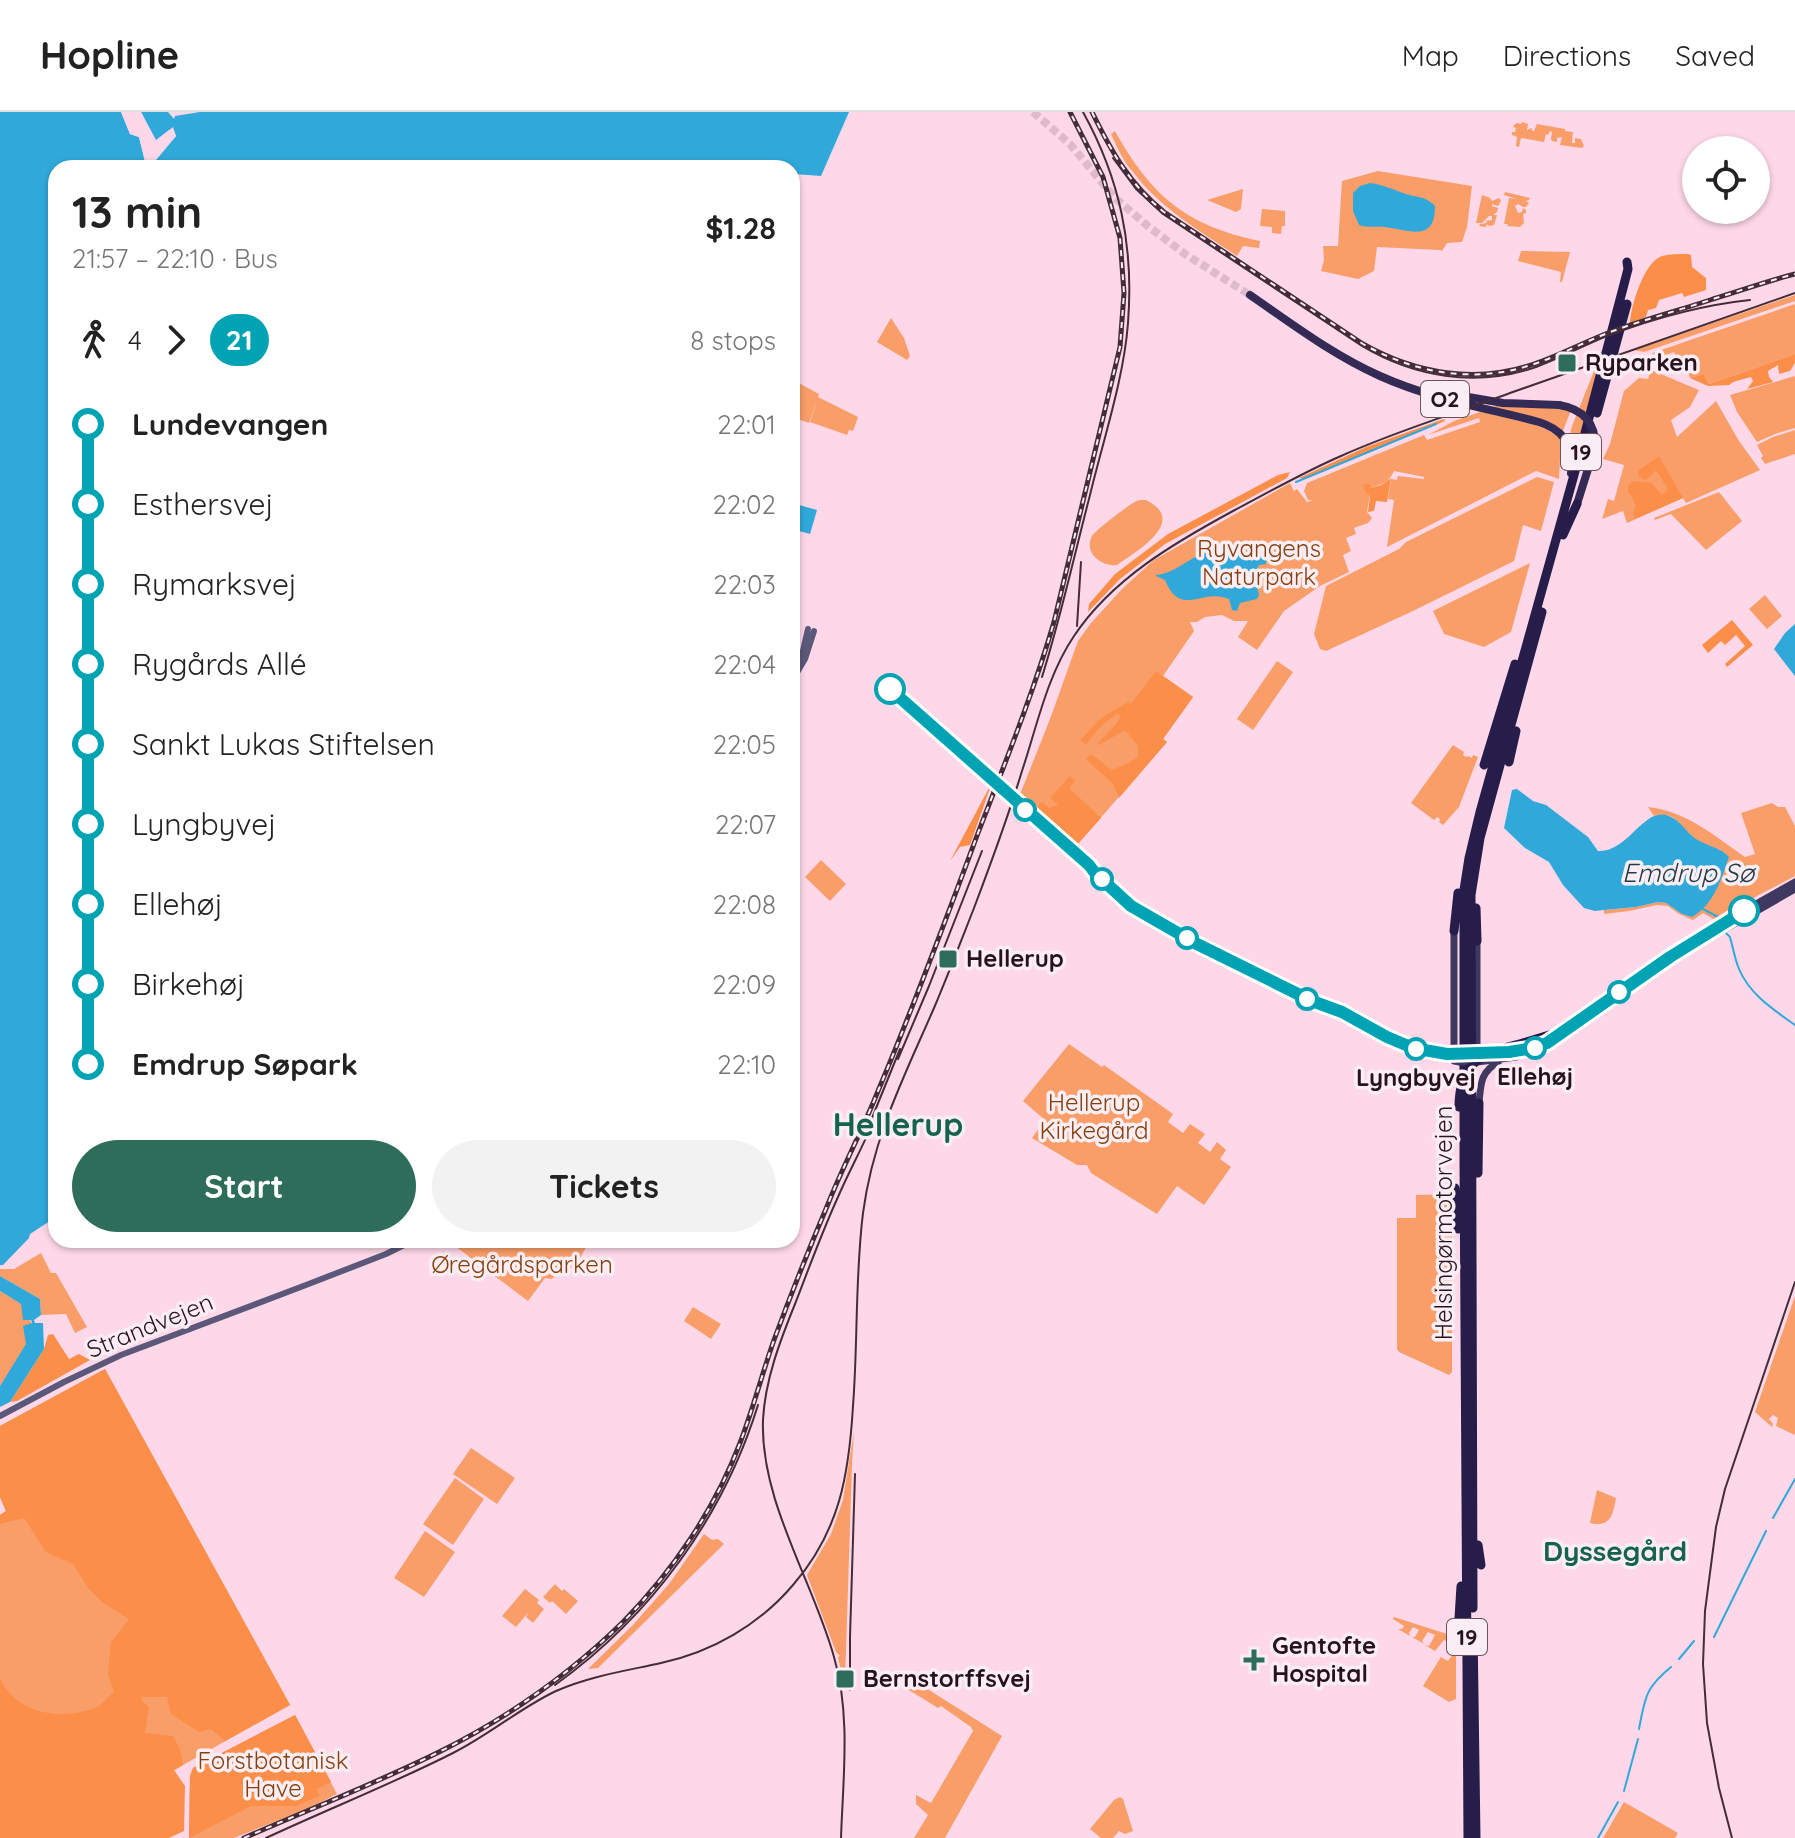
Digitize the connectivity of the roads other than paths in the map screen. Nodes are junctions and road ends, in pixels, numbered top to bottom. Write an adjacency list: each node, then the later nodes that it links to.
1 (1627, 262): 4 (highway, Helsingørmotorvejen / 19)
2 (1627, 304): 4 (highway, Helsingørmotorvejen / 19)
3 (1577, 504): 4 (highway, O2); 4 (highway, O2, bridge)
4 (1561, 532): 5 (highway, Helsingørmotorvejen / 19); 7 (highway, Helsingørmotorvejen / 19)
5 (1538, 605): 10 (highway); 11 (highway, Helsingørmotorvejen / 19)
6 (811, 630): 8 (main road)
7 (1532, 651): 9 (highway); 12 (highway, Helsingørmotorvejen / 19)
8 (800, 669)
9 (1509, 762)
10 (1484, 765)
11 (1486, 789): 15 (highway); 27 (highway, Helsingørmotorvejen / 19)
12 (1490, 802): 16 (highway); 26 (highway, Helsingørmotorvejen / 19)
13 (1795, 882): 17 (main road)
14 (1795, 889): 17 (main road)
15 (1454, 931): 20 (main road, bridge)
16 (1477, 941): 20 (main road)
17 (1657, 967): 18 (main road)
18 (1569, 1029): 19 (main road); 25 (highway, bridge)
19 (1534, 1048): 20 (main road); 21 (main road)
20 (1476, 1058): 21 (main road)
21 (1501, 1060): 22 (main road)
22 (1479, 1103): 26 (highway)
23 (1455, 1188): 25 (highway)
24 (395, 1248): 30 (main road, Strandvejen)
25 (1460, 1275): 27 (highway)
26 (1472, 1312): 28 (highway, Helsingørmotorvejen / 19)
27 (1465, 1335): 28 (highway, Helsingørmotorvejen / 19)
28 (1469, 1379): 29 (highway, Helsingørmotorvejen / 19)
29 (1469, 1399): 31 (highway, Helsingørmotorvejen / 19); 32 (highway, Helsingørmotorvejen / 19)
30 (0, 1418)
31 (1465, 1436): 34 (highway); 35 (highway, Helsingørmotorvejen / 19)
32 (1473, 1495): 33 (highway); 36 (highway, Helsingørmotorvejen / 19)
33 (1481, 1565)
34 (1459, 1618)
35 (1468, 1838)
36 (1476, 1838)

